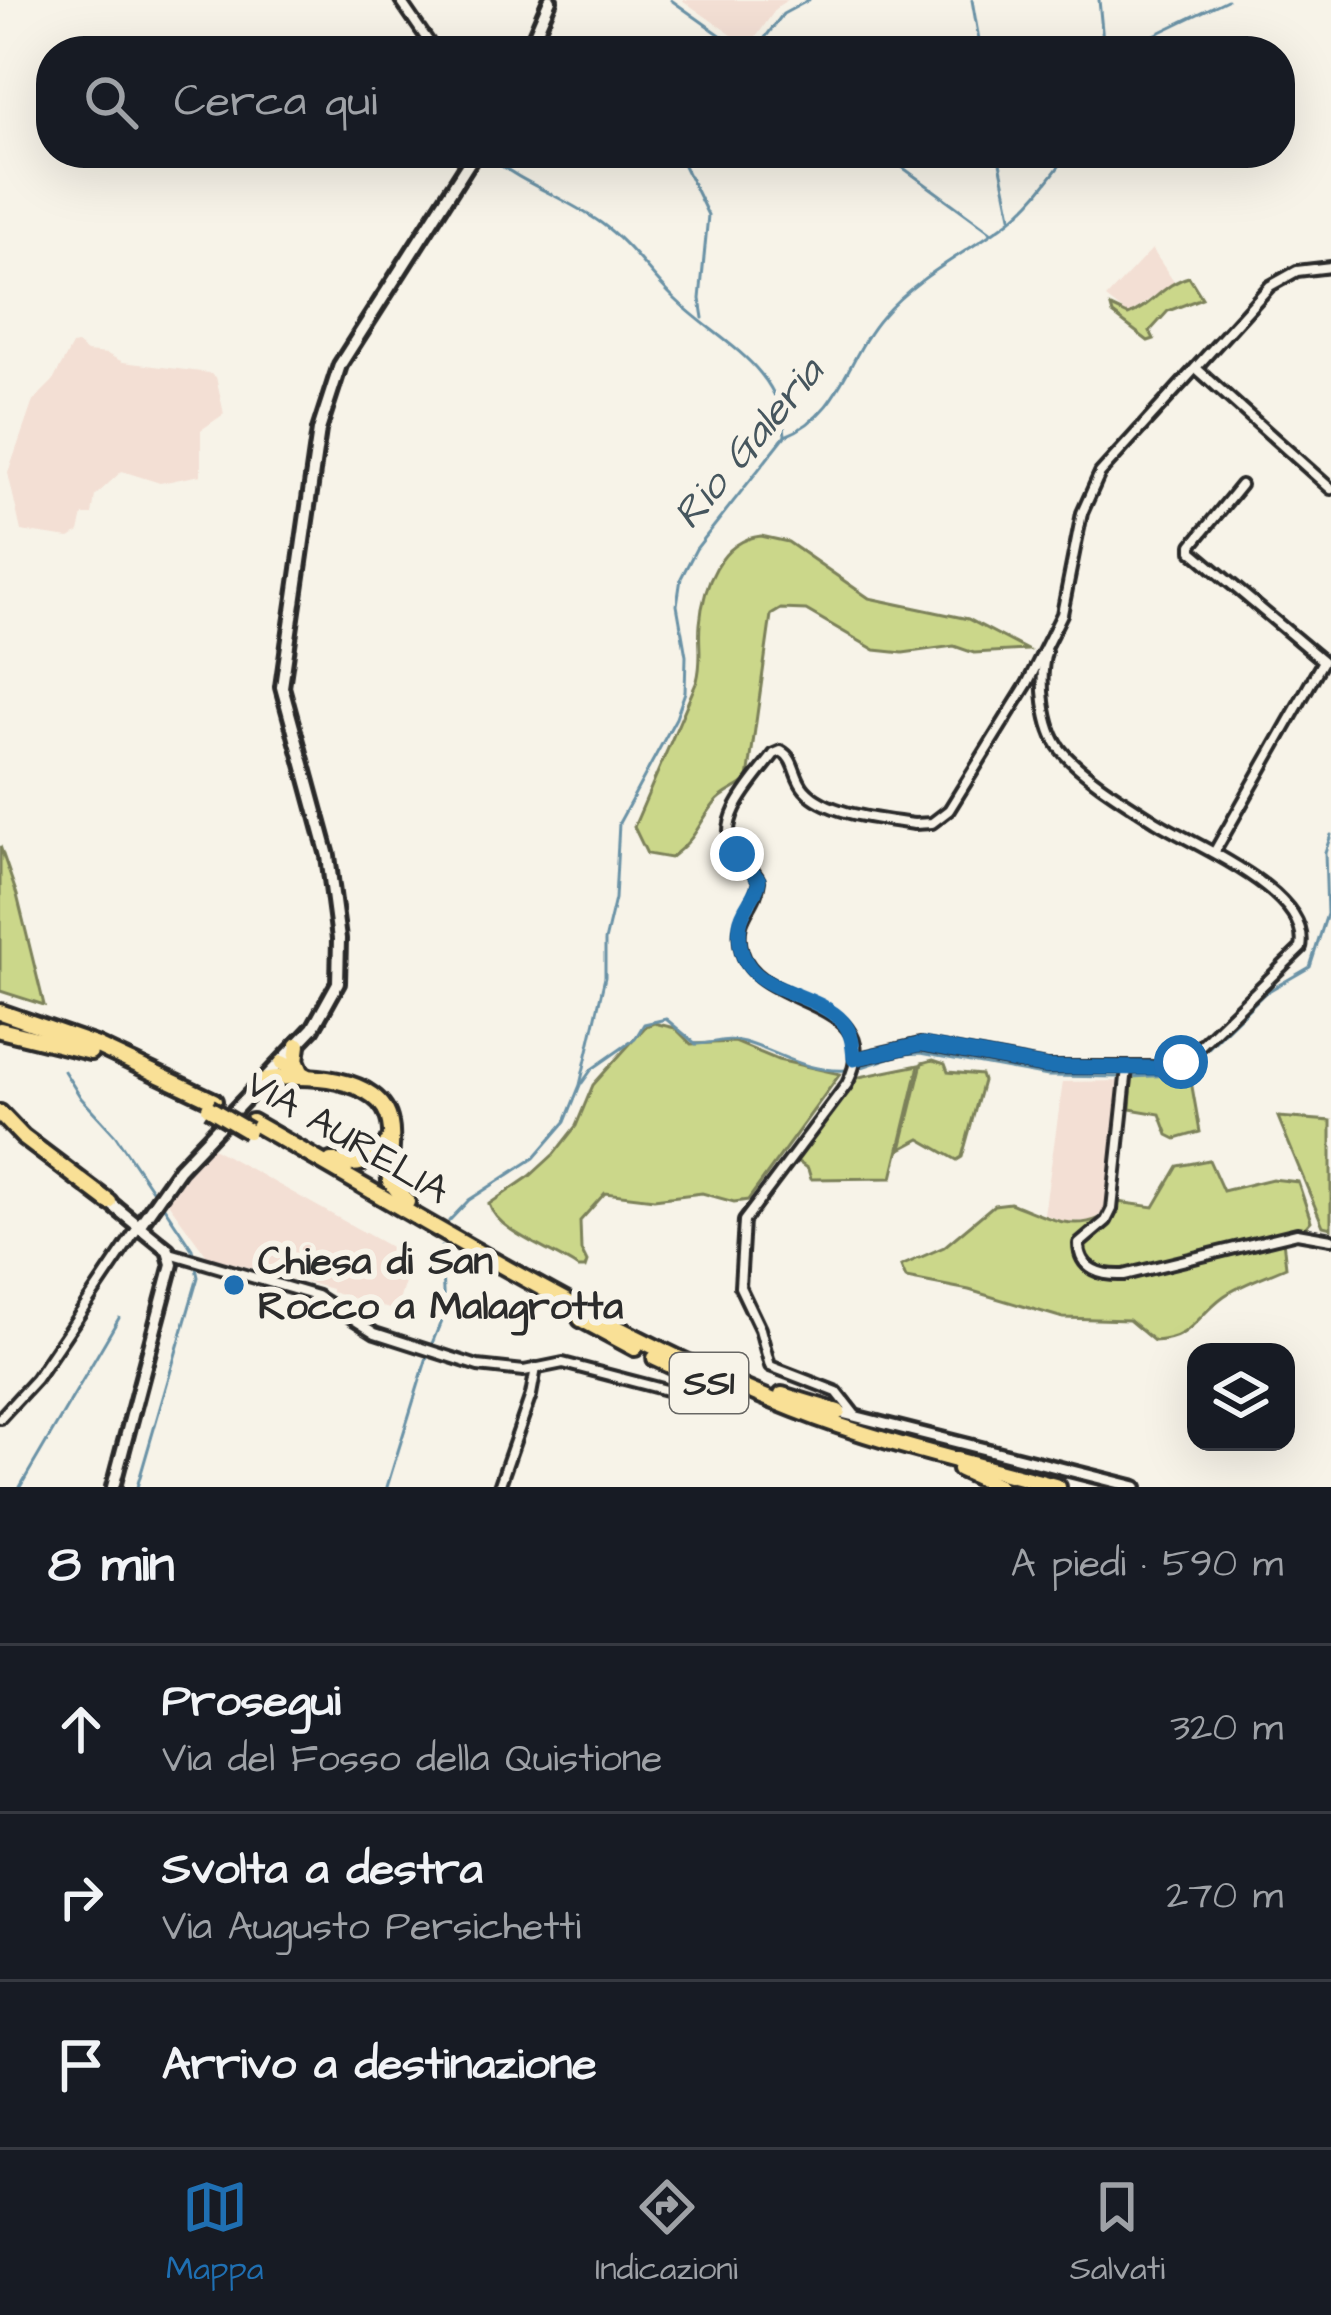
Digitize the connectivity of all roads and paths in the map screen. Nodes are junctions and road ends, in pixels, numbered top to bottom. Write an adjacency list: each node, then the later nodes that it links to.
1 (400, 0): 3 (street)
2 (550, 0): 4 (main road)
3 (425, 36)
4 (534, 36)
5 (465, 168): 14 (main road)
6 (1331, 267): 7 (street)
7 (1196, 368): 9 (street); 10 (street)
8 (1241, 485): 11 (street)
9 (1331, 489)
10 (1046, 644): 11 (street); 16 (street)
11 (1215, 850): 17 (street)
12 (0, 1012): 20 (highway, VIA AURELIA / SS1)
13 (0, 1026): 20 (highway, VIA AURELIA / SS1)
14 (298, 1045): 15 (main road); 18 (highway)
15 (282, 1063): 18 (highway); 19 (main road)
16 (854, 1066): 17 (street); 32 (street)
17 (1126, 1074): 27 (street)
18 (303, 1077): 19 (highway); 23 (highway)
19 (264, 1080): 25 (main road)
20 (212, 1105): 22 (highway, VIA AURELIA / SS1)
21 (0, 1113): 24 (highway)
22 (250, 1126): 23 (highway); 26 (highway, VIA AURELIA / SS1)
23 (391, 1135): 26 (highway)
24 (109, 1202): 25 (main road)
25 (140, 1226): 28 (main road); 36 (street)
26 (430, 1229): 29 (highway, VIA AURELIA / SS1)
27 (1331, 1238)
28 (170, 1253): 31 (street); 38 (main road)
29 (475, 1254): 30 (highway, VIA AURELIA / SS1); 37 (highway, VIA AURELIA / SS1)
30 (681, 1360): 34 (highway); 42 (highway, VIA AURELIA / SS1)
31 (536, 1368): 33 (street); 39 (street)
32 (832, 1390): 34 (street); 35 (street)
33 (721, 1404)
34 (838, 1412): 35 (street)
35 (856, 1417): 43 (street)
36 (0, 1418)
37 (960, 1469): 40 (highway); 41 (highway, VIA AURELIA / SS1)
38 (112, 1487)
39 (500, 1487)
40 (999, 1487)
41 (1023, 1487)
42 (1058, 1487)
43 (1136, 1487)

